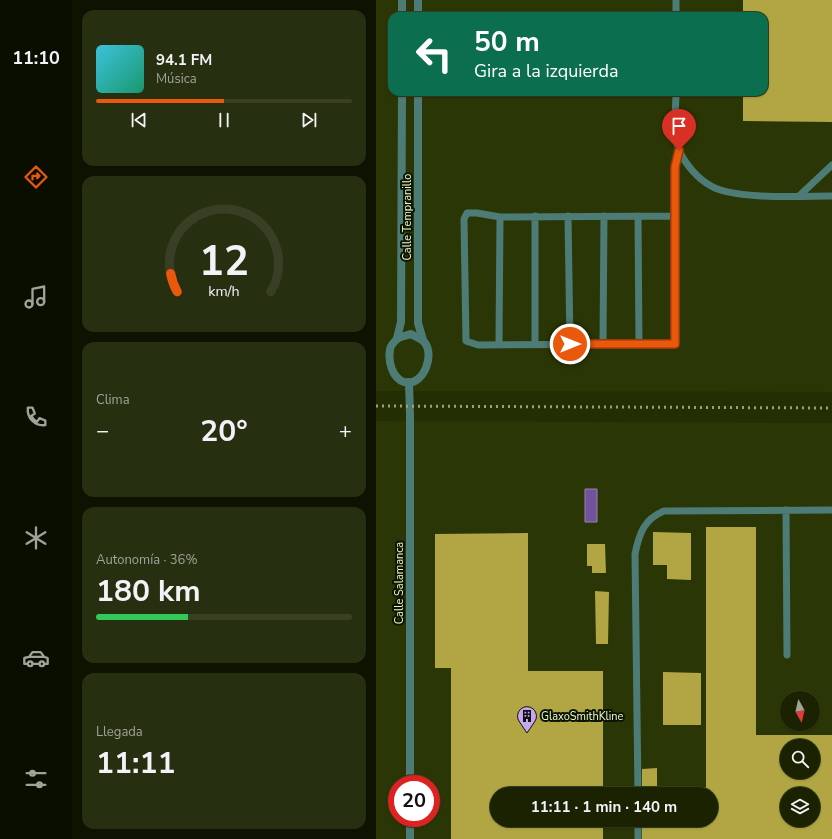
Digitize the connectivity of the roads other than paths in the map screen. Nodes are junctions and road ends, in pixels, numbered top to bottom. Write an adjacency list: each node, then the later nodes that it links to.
1 (402, 0): 4 (street)
2 (418, 0): 5 (street)
3 (676, 0): 6 (lane)
4 (402, 12)
5 (418, 12)
6 (676, 12)
7 (402, 96): 20 (street, Calle Tempranillo)
8 (418, 96): 21 (street, Calle Tempranillo)
9 (676, 96): 10 (lane)
10 (679, 150): 12 (lane); 18 (lane)
11 (832, 165): 12 (lane)
12 (799, 196): 13 (lane)
13 (832, 196)
14 (535, 216): 15 (lane); 19 (lane); 23 (lane)
15 (568, 216): 16 (lane); 24 (lane)
16 (604, 216): 17 (lane); 25 (lane)
17 (638, 216): 18 (lane); 26 (lane)
18 (675, 216): 26 (lane)
19 (500, 217): 22 (lane); 22 (lane)
20 (397, 338): 21 (street); 27 (street)
21 (423, 340): 27 (street)
22 (499, 344): 23 (lane)
23 (535, 344): 24 (lane)
24 (570, 344): 25 (lane)
25 (603, 344): 26 (lane)
26 (639, 344)
27 (409, 382): 31 (street, Calle Salamanca)
28 (786, 510): 29 (lane); 30 (lane); 32 (lane)
29 (832, 510)
30 (787, 655)
31 (410, 775)
32 (638, 787)
33 (410, 827): 35 (street)
34 (638, 827): 36 (lane)
35 (410, 839)
36 (638, 839)

